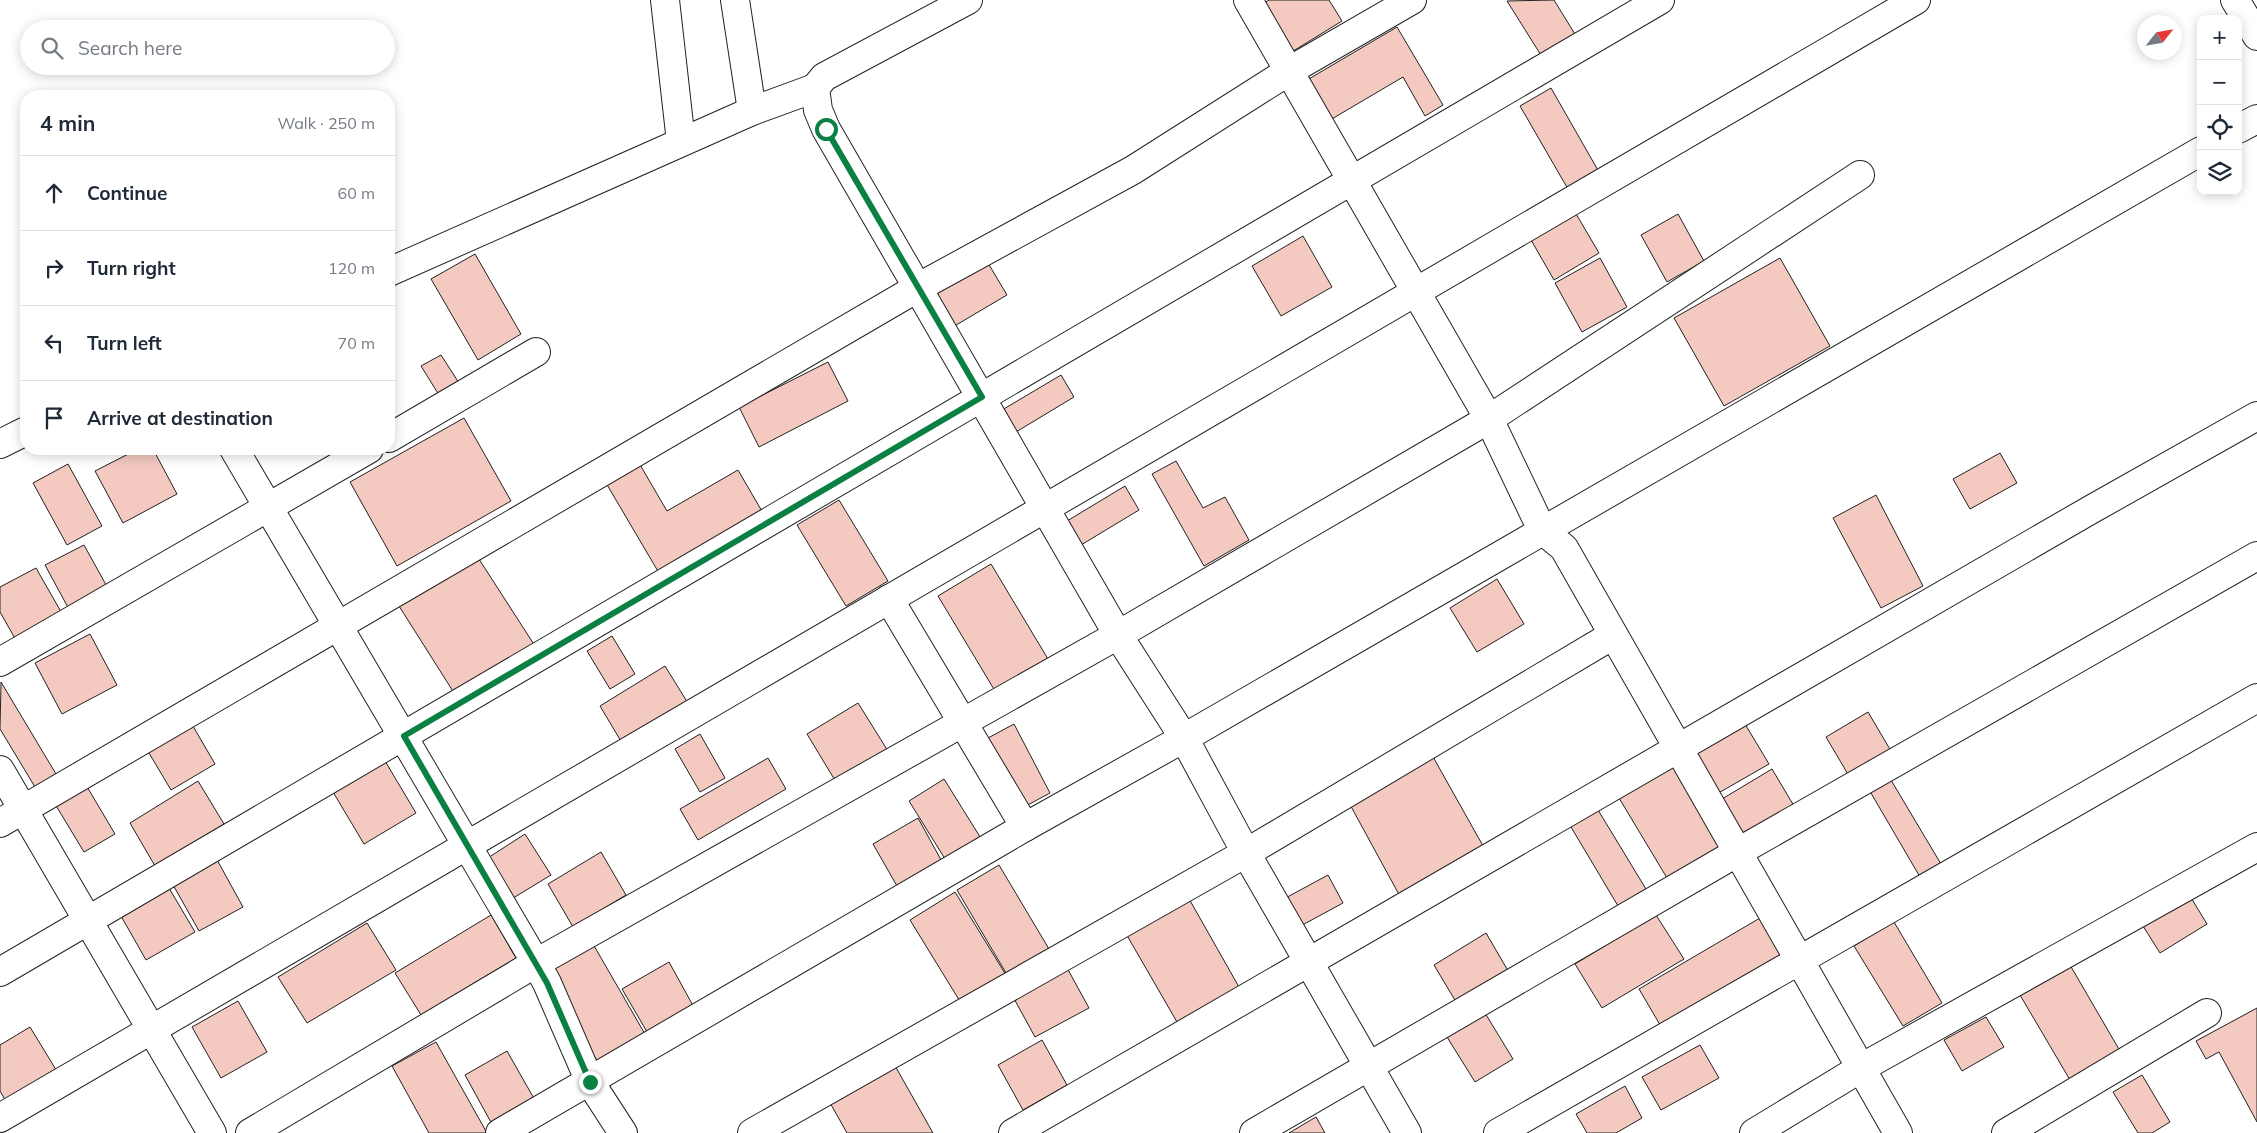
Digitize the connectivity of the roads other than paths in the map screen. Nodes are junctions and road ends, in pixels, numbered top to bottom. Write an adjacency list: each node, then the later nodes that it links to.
1 (664, 0): 15 (street)
2 (735, 0): 12 (street)
3 (968, 0): 11 (street)
4 (1248, 0): 10 (street)
5 (1412, 0): 10 (street)
6 (1660, 0): 18 (street)
7 (1916, 0): 21 (street)
8 (2234, 0): 9 (street)
9 (2257, 36)
10 (1289, 71): 18 (street); 20 (street)
11 (815, 88): 12 (street); 20 (street)
12 (752, 111): 15 (street)
13 (2257, 119): 14 (street)
14 (2242, 127)
15 (681, 142): 19 (street)
16 (2197, 153): 33 (street)
17 (1860, 175): 25 (street)
18 (1352, 181): 21 (street); 23 (street)
19 (395, 269)
20 (919, 287): 23 (street); 36 (street)
21 (1416, 292): 25 (street); 32 (street)
22 (536, 352): 27 (street)
23 (982, 397): 32 (street); 42 (street)
24 (2257, 416): 44 (street)
25 (1489, 419): 33 (street); 37 (street)
26 (20, 434): 28 (street)
27 (395, 434)
28 (0, 444)
29 (237, 455): 31 (street)
30 (360, 455): 31 (street)
31 (268, 508): 36 (street); 39 (street)
32 (1046, 508): 35 (street); 37 (street)
33 (1542, 530): 38 (street); 43 (street)
34 (2257, 556): 51 (street)
35 (889, 599): 41 (street); 49 (street)
36 (338, 626): 42 (street); 46 (street)
37 (1118, 635): 41 (street); 43 (street)
38 (1614, 635): 44 (street); 52 (street)
39 (0, 662)
40 (2257, 698): 54 (street)
41 (963, 722): 48 (street); 56 (street)
42 (404, 736): 49 (street); 53 (street)
43 (1184, 738): 48 (street); 52 (street)
44 (1678, 748): 51 (street); 55 (street)
45 (0, 770): 46 (street)
46 (23, 810): 47 (street); 53 (street)
47 (0, 823)
48 (1025, 827): 62 (street)
49 (468, 846): 56 (street); 59 (street)
50 (2257, 847): 61 (street)
51 (1738, 852): 54 (street); 60 (street)
52 (1246, 854): 55 (street); 68 (street)
53 (88, 921): 57 (street); 59 (street)
54 (1799, 959): 61 (street); 72 (street)
55 (1308, 962): 60 (street); 69 (street)
56 (536, 963): 62 (street); 65 (street)
57 (0, 972)
58 (2207, 1013): 75 (street)
59 (152, 1030): 63 (street); 64 (street)
60 (1369, 1066): 70 (street); 71 (street)
61 (1862, 1068): 73 (street); 74 (street)
62 (590, 1082): 66 (street); 67 (street)
63 (0, 1118)
64 (212, 1133)
65 (250, 1133)
66 (500, 1133)
67 (624, 1133)
68 (752, 1133)
69 (1013, 1133)
70 (1254, 1133)
71 (1407, 1133)
72 (1498, 1133)
73 (1754, 1133)
74 (1898, 1133)
75 (2006, 1133)

